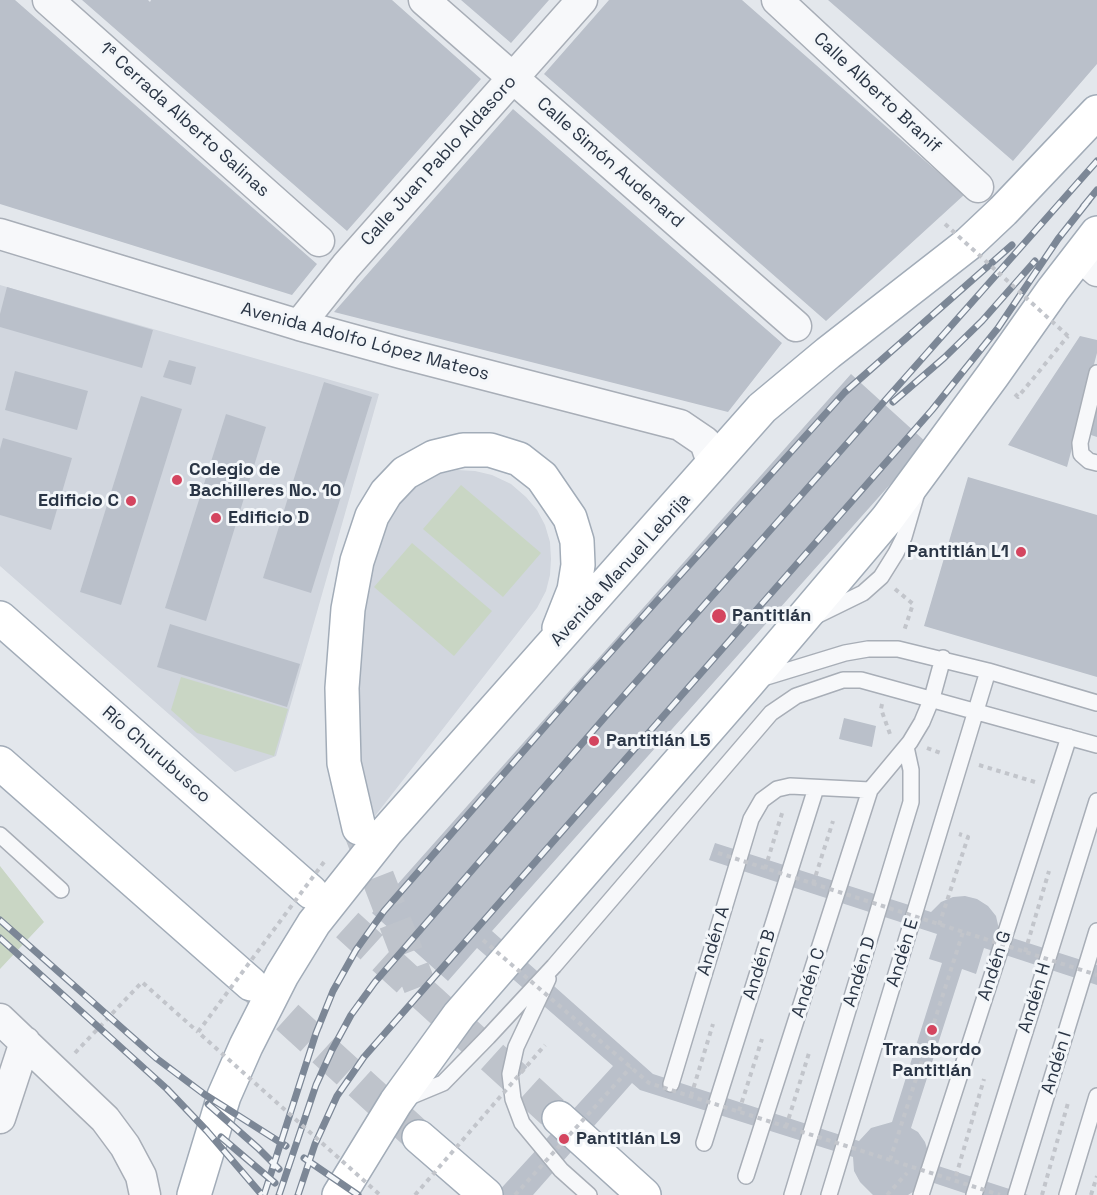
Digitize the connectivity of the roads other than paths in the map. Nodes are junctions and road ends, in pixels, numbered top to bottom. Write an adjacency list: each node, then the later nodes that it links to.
1 (48, 0): 9 (street, 1ª Cerrada Alberto Salinas)
2 (424, 0): 5 (street, Calle Simón Audenard)
3 (582, 0): 5 (street, Calle Juan Pablo Aldasoro)
4 (777, 0): 7 (street, Calle Alberto Branif)
5 (513, 78): 11 (street, Calle Juan Pablo Aldasoro); 12 (street, Calle Simón Audenard)
6 (1097, 112): 15 (main road, Avenida Manuel Lebrija)
7 (978, 187)
8 (0, 234): 11 (street, Avenida Adolfo López Mateos)
9 (319, 241)
10 (1091, 253): 20 (main road)
11 (298, 325): 15 (street, Avenida Adolfo López Mateos)
12 (796, 326)
13 (1097, 373): 14 (lane)
14 (1097, 463)
15 (714, 465): 17 (main road, Avenida Manuel Lebrija)
16 (0, 618): 34 (main road, Río Churubusco)
17 (551, 648): 31 (main road); 49 (main road, Avenida Manuel Lebrija)
18 (943, 658): 19 (lane); 20 (lane); 21 (lane)
19 (988, 670): 22 (lane); 23 (lane, Andén E)
20 (748, 683): 42 (main road)
21 (932, 698): 23 (lane); 26 (lane); 36 (lane)
22 (1097, 703)
23 (976, 711): 24 (lane); 55 (lane, Andén E)
24 (1069, 737): 25 (lane); 56 (lane, Andén G)
25 (1097, 745)
26 (906, 747): 29 (lane); 54 (lane, Andén D)
27 (0, 762): 37 (main road)
28 (816, 788): 29 (lane); 40 (lane, Andén A); 46 (lane, Andén B)
29 (870, 790): 47 (lane, Andén C)
30 (1097, 801): 57 (lane, Andén H)
31 (359, 828)
32 (0, 835): 33 (lane)
33 (61, 890)
34 (311, 892)
35 (1097, 931): 58 (lane, Andén I)
36 (554, 966): 42 (lane); 52 (lane)
37 (251, 984)
38 (0, 1019): 39 (street)
39 (25, 1042): 43 (street); 48 (street)
40 (671, 1084)
41 (1097, 1096): 59 (lane)
42 (396, 1102): 50 (main road)
43 (0, 1118)
44 (559, 1118): 53 (main road)
45 (419, 1137): 51 (main road)
46 (704, 1143)
47 (746, 1176)
48 (145, 1195)
49 (194, 1195)
50 (339, 1195)
51 (486, 1195)
52 (589, 1195)
53 (644, 1195)
54 (792, 1195)
55 (829, 1195)
56 (921, 1195)
57 (974, 1195)
58 (1016, 1195)
59 (1067, 1195)

